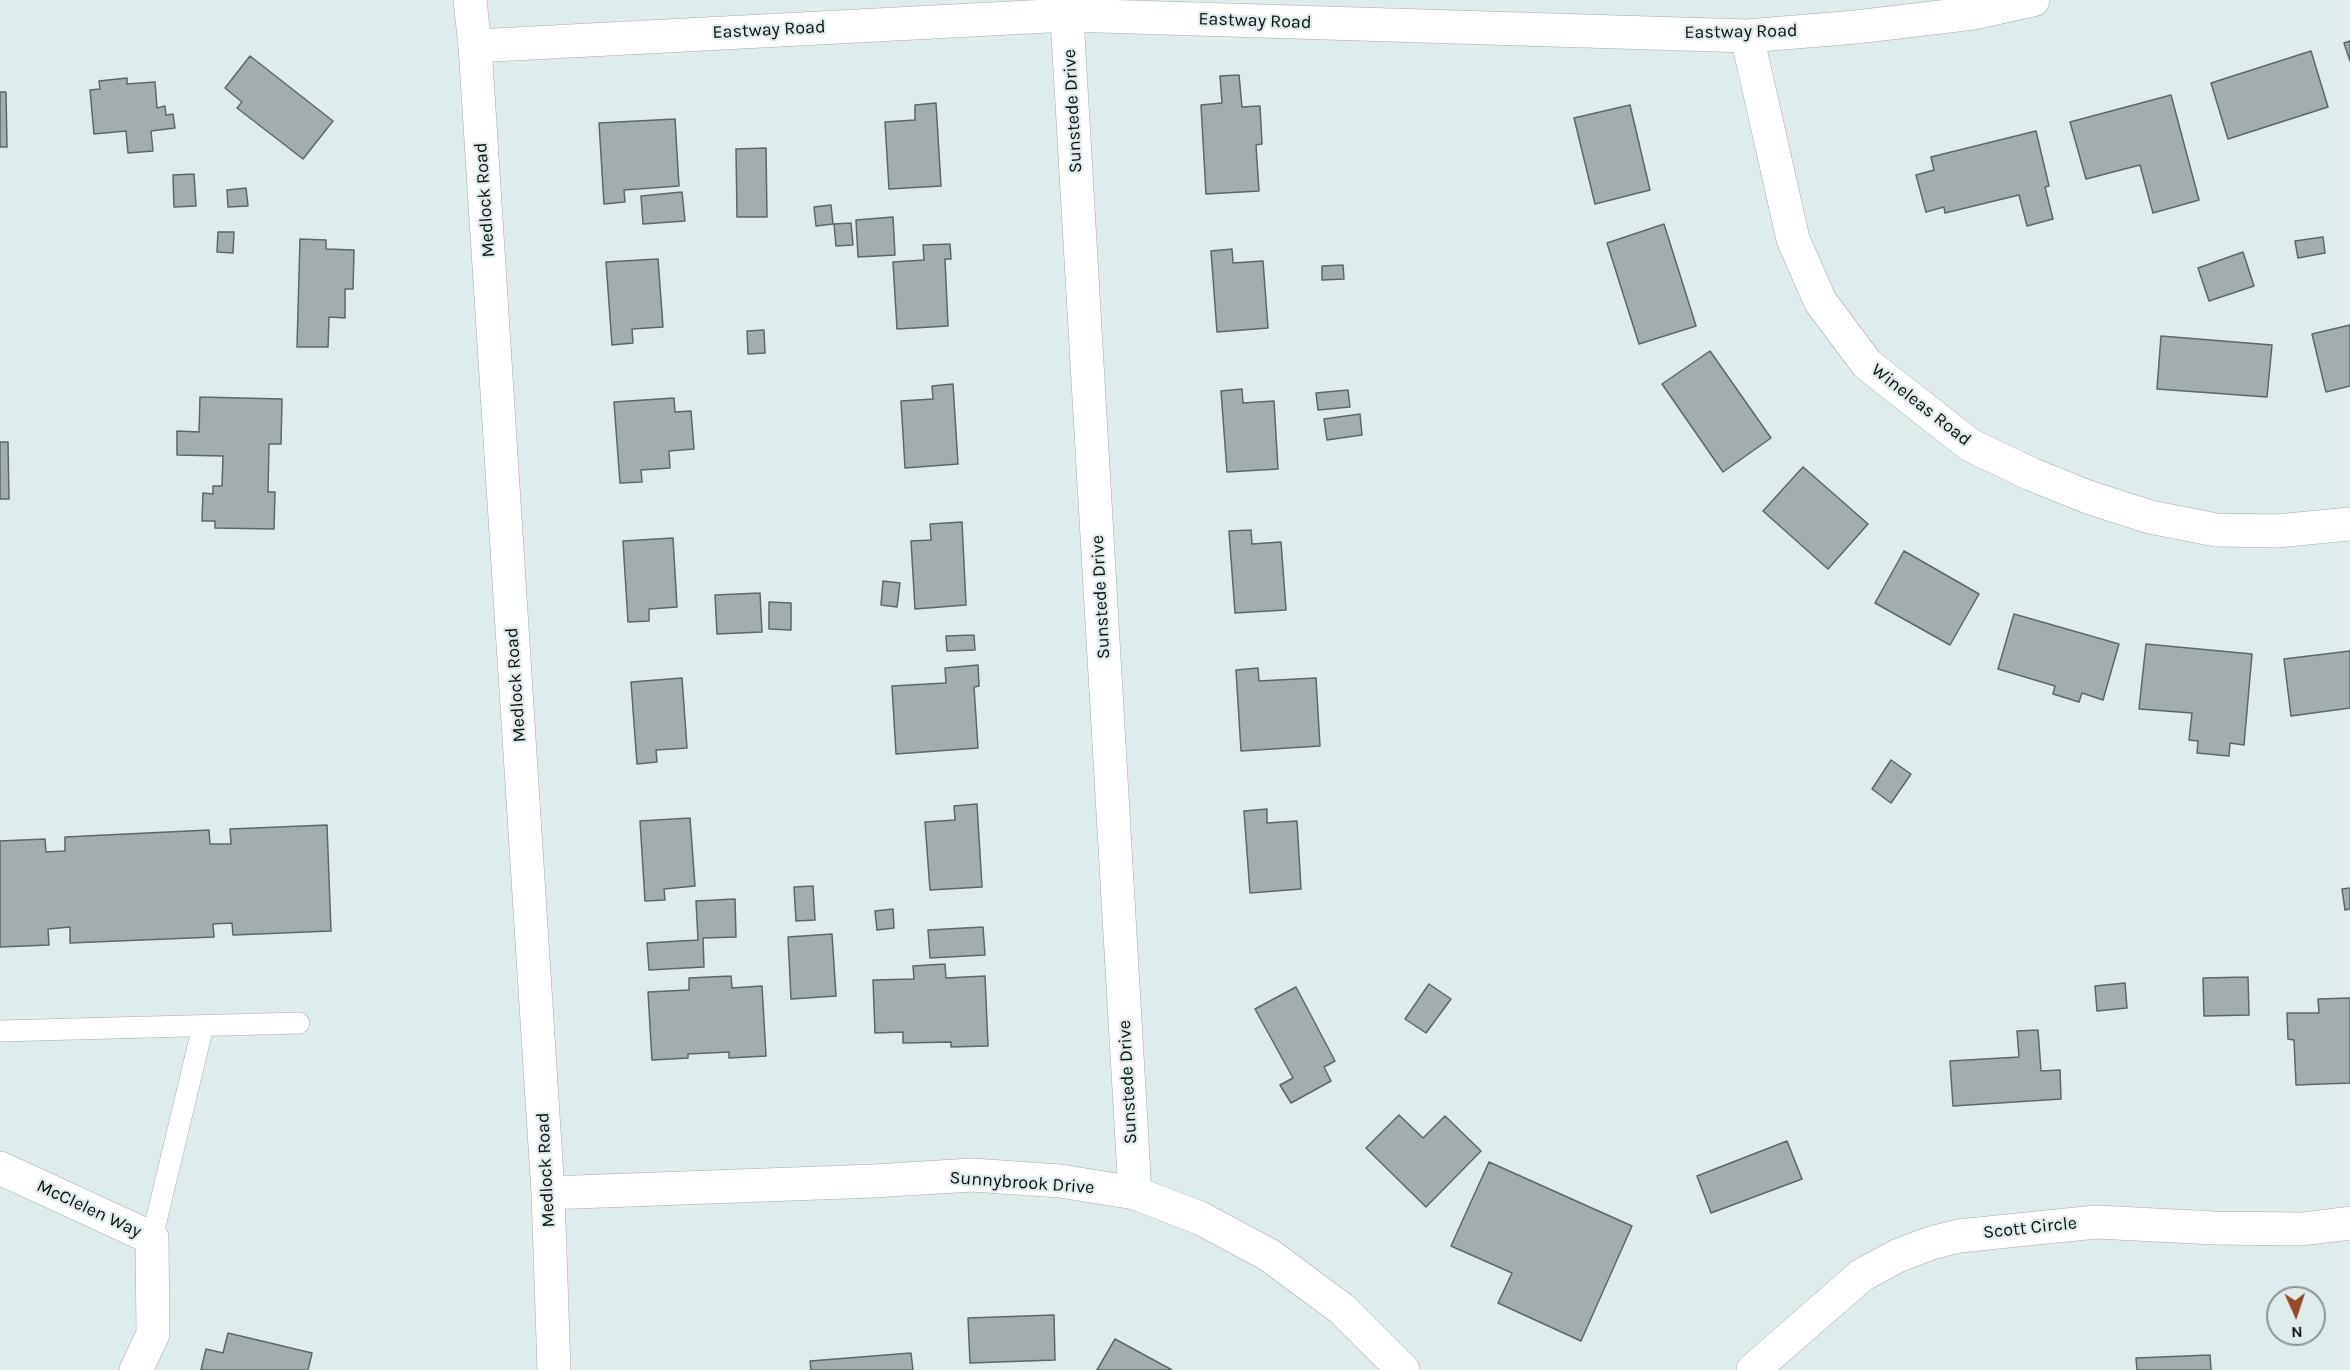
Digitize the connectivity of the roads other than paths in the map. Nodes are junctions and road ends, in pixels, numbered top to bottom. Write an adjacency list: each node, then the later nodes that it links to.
1 (470, 0): 5 (street, Medlock Road)
2 (2033, 0): 4 (street, Eastway Road)
3 (1067, 7): 4 (street, Eastway Road); 5 (street, Eastway Road); 12 (street, Sunstede Drive)
4 (1747, 36): 6 (street, Wineleas Road)
5 (475, 46): 11 (street, Medlock Road)
6 (2350, 524)
7 (298, 1023): 8 (lane)
8 (203, 1026): 9 (lane); 14 (lane)
9 (0, 1031)
10 (0, 1168): 14 (street, McClelen Way)
11 (548, 1192): 12 (street, Sunnybrook Drive); 16 (street, Medlock Road)
12 (1135, 1193): 17 (street, Sunnybrook Drive)
13 (2350, 1223): 18 (street, Scott Circle)
14 (152, 1238): 15 (street, McClelen Way)
15 (136, 1370)
16 (554, 1370)
17 (1404, 1370)
18 (1753, 1370)

